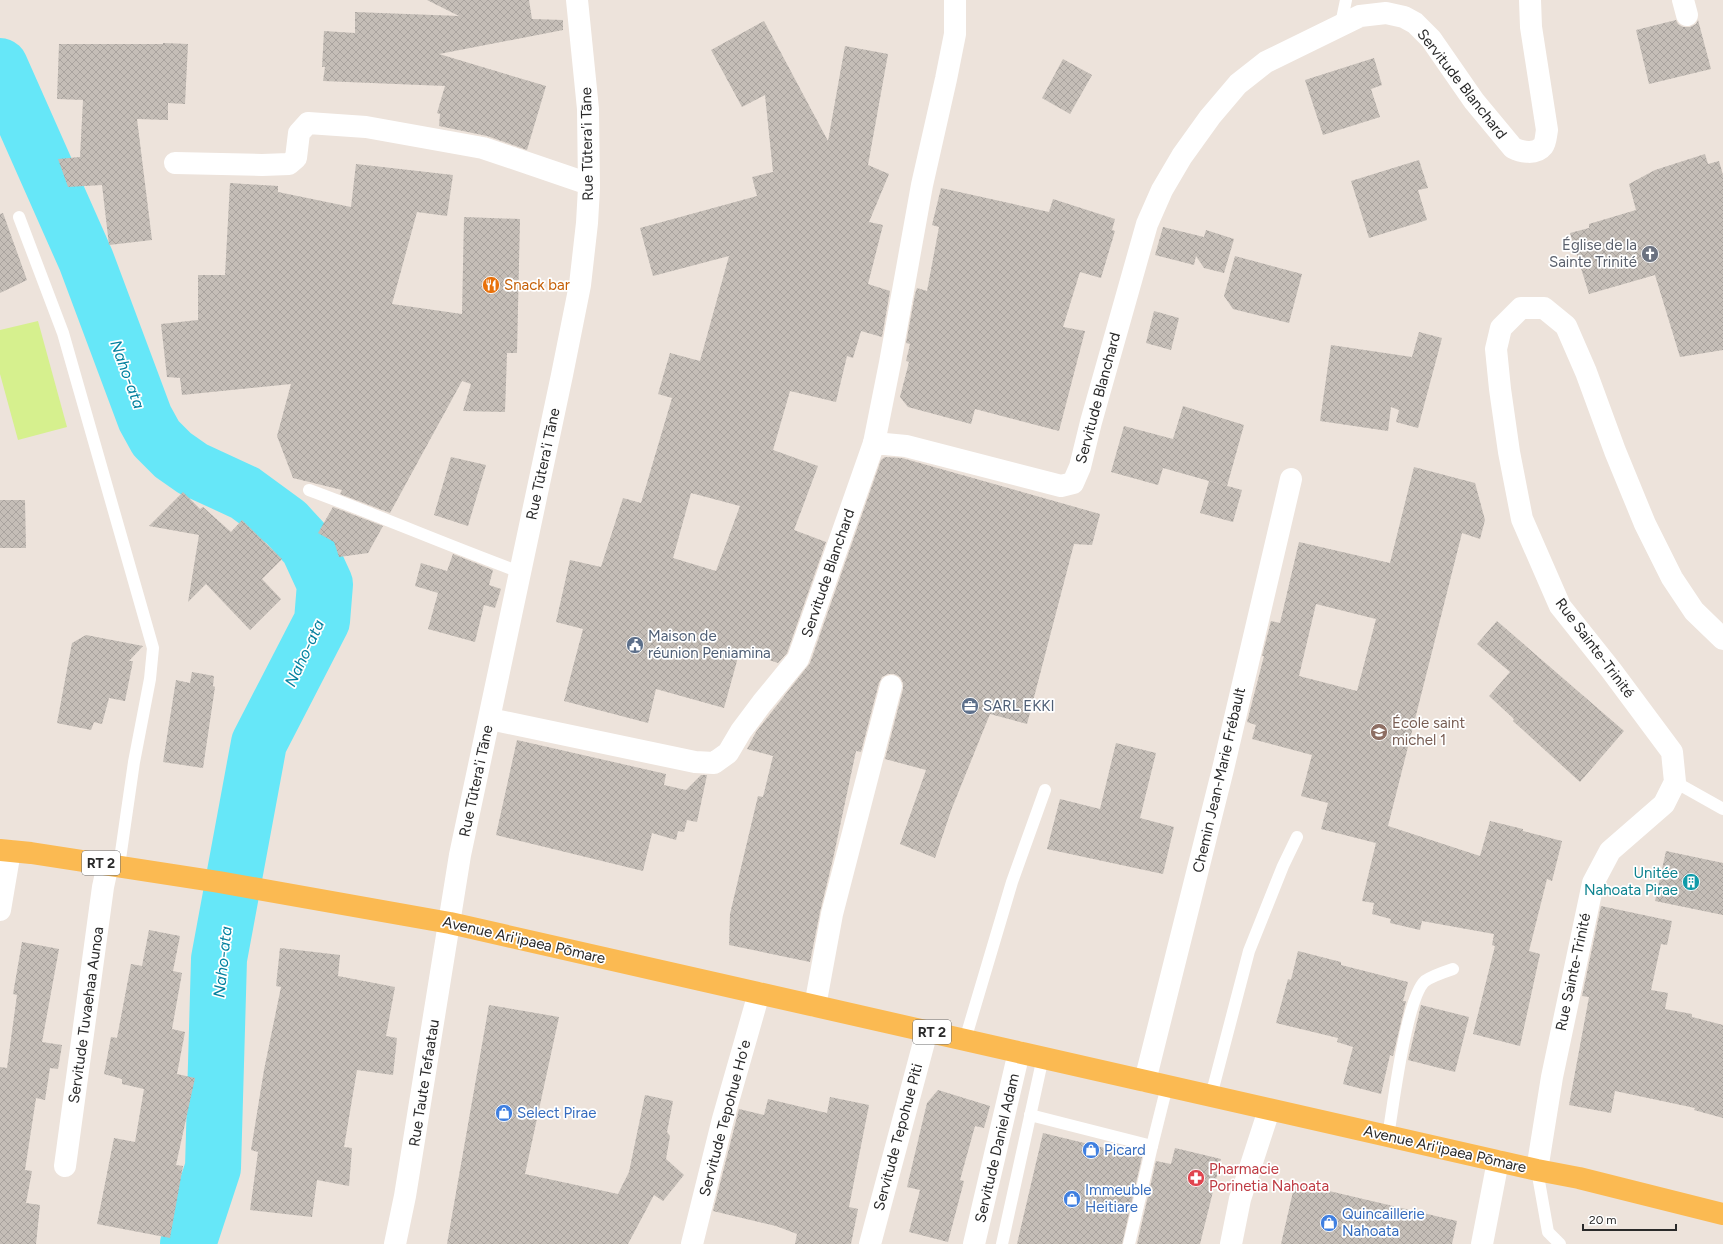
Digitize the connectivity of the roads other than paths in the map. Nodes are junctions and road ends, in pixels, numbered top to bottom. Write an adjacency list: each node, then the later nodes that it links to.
1 (577, 0): 8 (street, Rue Tūtera'i Tāne)
2 (955, 0): 10 (street)
3 (1346, 0): 6 (lane)
4 (1530, 0): 5 (street, Servitude Blanchard)
5 (1381, 6): 6 (street, Servitude Blanchard)
6 (1341, 24): 10 (street, Servitude Blanchard)
7 (175, 163): 8 (street)
8 (589, 184): 13 (street, Rue Tūtera'i Tāne)
9 (19, 217): 22 (lane)
10 (874, 443): 16 (street, Servitude Blanchard)
11 (1291, 479): 32 (street, Chemin Jean-Marie Frébault)
12 (309, 490): 13 (lane)
13 (520, 572): 16 (street, Rue Tūtera'i Tāne)
14 (1723, 639): 17 (street, Rue Sainte-Trinité)
15 (891, 686): 27 (street)
16 (490, 719): 24 (street, Rue Tūtera'i Tāne)
17 (1675, 782): 19 (lane); 41 (street, Rue Sainte-Trinité)
18 (1045, 790): 29 (lane)
19 (1723, 809)
20 (1297, 837): 34 (lane)
21 (5, 850): 22 (main road, Avenue Ari'ipaea Pōmare / RT 2); 23 (street)
22 (114, 865): 24 (main road, Avenue Ari'ipaea Pōmare / RT 2); 40 (street, Servitude Tuvaehaa Aunoa)
23 (0, 910)
24 (450, 923): 26 (main road, Avenue Ari'ipaea Pōmare / RT 2); 43 (street, Rue Taute Tefaatau)
25 (1453, 969): 37 (lane)
26 (759, 993): 27 (main road, Avenue Ari'ipaea Pōmare / RT 2); 44 (street, Servitude Tepohue Ho'e)
27 (815, 1006): 28 (main road, Avenue Ari'ipaea Pōmare / RT 2)
28 (927, 1031): 29 (main road, Avenue Ari'ipaea Pōmare / RT 2); 45 (street, Servitude Tepohue Piti)
29 (965, 1040): 30 (main road, Avenue Ari'ipaea Pōmare / RT 2)
30 (1019, 1052): 31 (main road, Avenue Ari'ipaea Pōmare / RT 2); 46 (street, Servitude Daniel Adam)
31 (1043, 1057): 32 (main road, Avenue Ari'ipaea Pōmare / RT 2); 36 (lane)
32 (1144, 1081): 33 (main road, Avenue Ari'ipaea Pōmare / RT 2)
33 (1167, 1086): 34 (main road, Avenue Ari'ipaea Pōmare / RT 2); 38 (lane)
34 (1211, 1096): 35 (main road, Avenue Ari'ipaea Pōmare / RT 2)
35 (1269, 1110): 37 (main road, Avenue Ari'ipaea Pōmare / RT 2); 49 (street)
36 (1030, 1115): 38 (lane); 47 (lane)
37 (1388, 1136): 39 (main road, Avenue Ari'ipaea Pōmare / RT 2)
38 (1152, 1146): 48 (lane)
39 (1498, 1161): 41 (main road, Avenue Ari'ipaea Pōmare / RT 2); 50 (street)
40 (65, 1166)
41 (1537, 1170): 42 (main road, Avenue Ari'ipaea Pōmare / RT 2); 51 (lane)
42 (1723, 1214)
43 (395, 1244)
44 (692, 1244)
45 (870, 1244)
46 (974, 1244)
47 (1002, 1244)
48 (1129, 1244)
49 (1231, 1244)
50 (1482, 1244)
51 (1560, 1244)

